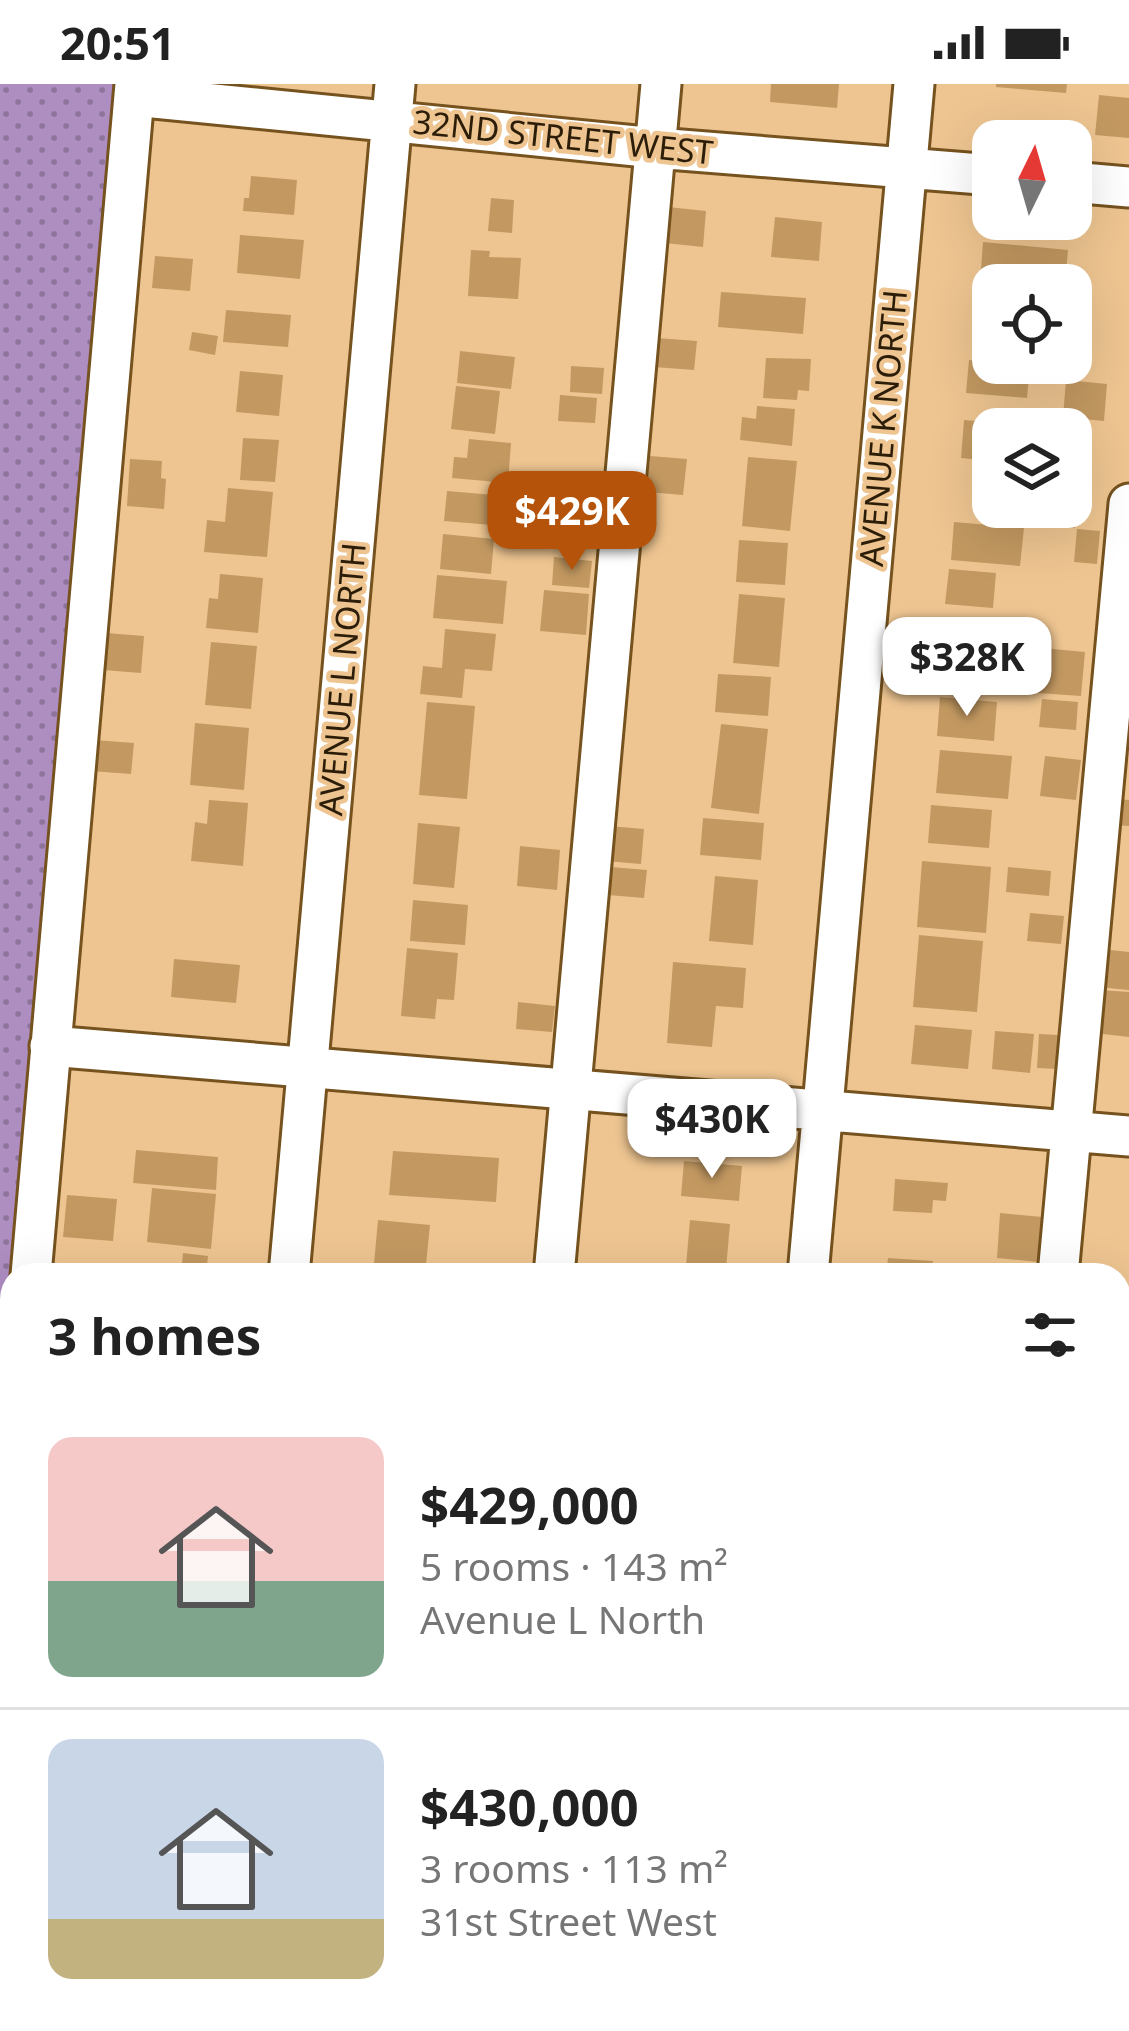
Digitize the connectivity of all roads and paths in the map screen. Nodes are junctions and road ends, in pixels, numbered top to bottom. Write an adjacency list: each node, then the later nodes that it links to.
1 (661, 84): 5 (street)
2 (914, 84): 6 (street, AVENUE K NORTH)
3 (135, 90): 4 (street, 32ND STREET WEST); 11 (street)
4 (393, 102): 5 (street, 32ND STREET WEST); 12 (street, AVENUE L NORTH)
5 (656, 148): 6 (street, 32ND STREET WEST); 13 (street)
6 (907, 167): 7 (street, 32ND STREET WEST); 14 (street, AVENUE K NORTH)
7 (972, 173)
8 (1092, 184): 9 (street)
9 (1129, 187)
10 (1129, 504): 15 (street)
11 (50, 1046): 12 (street); 17 (street)
12 (307, 1067): 13 (street); 18 (street, AVENUE L NORTH)
13 (571, 1090): 14 (street); 19 (street)
14 (823, 1110): 15 (street); 20 (street, AVENUE K NORTH)
15 (1071, 1131): 16 (street); 21 (street)
16 (1129, 1136)
17 (32, 1263)
18 (291, 1263)
19 (555, 1263)
20 (809, 1263)
21 (1059, 1263)

